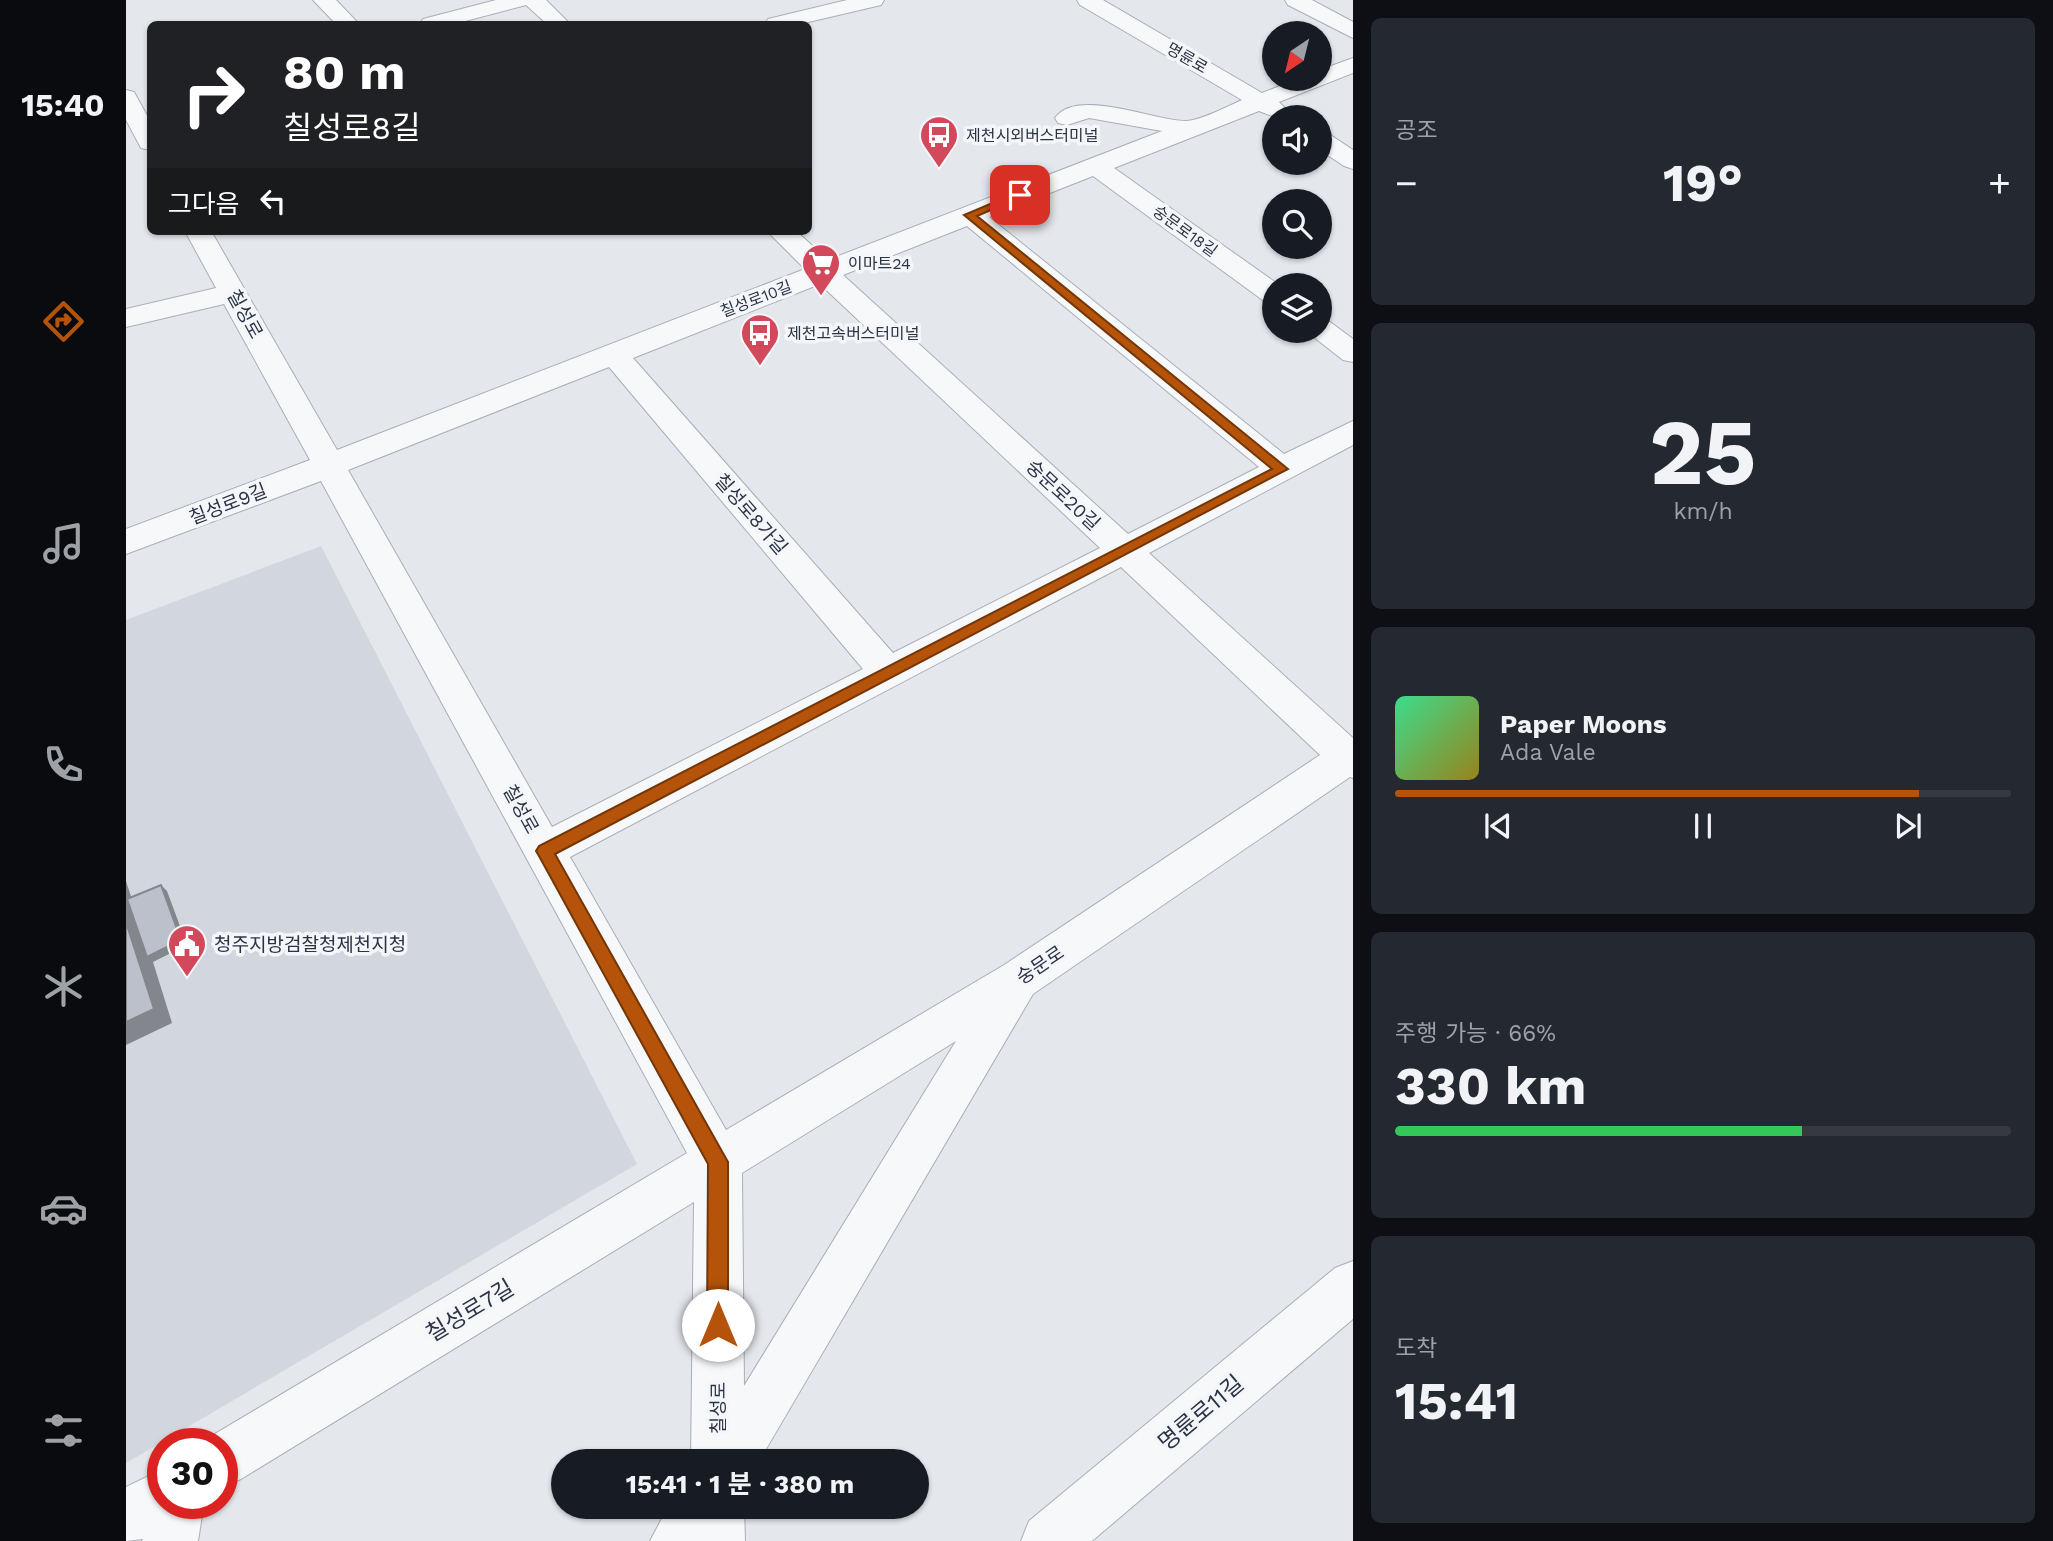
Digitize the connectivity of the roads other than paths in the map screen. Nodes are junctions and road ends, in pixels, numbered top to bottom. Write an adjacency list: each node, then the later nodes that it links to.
1 (324, 0): 7 (street)
2 (521, 0): 8 (street)
3 (533, 0): 9 (street)
4 (873, 0): 10 (street)
5 (1088, 0): 15 (street, 명륜로)
6 (1296, 0): 11 (street)
7 (345, 21)
8 (442, 21)
9 (556, 21)
10 (788, 21)
11 (1353, 31)
12 (1353, 65): 13 (street, 칠성로10길)
13 (1332, 73)
14 (1286, 91): 15 (street, 칠성로10길)
15 (1260, 101): 17 (street, 명륜로); 19 (street, 칠성로10길)
16 (134, 104): 20 (street)
17 (1266, 105)
18 (1067, 118): 19 (street)
19 (1190, 129): 23 (street, 칠성로10길)
20 (147, 136)
21 (1332, 147): 22 (street)
22 (1353, 161)
23 (1095, 166): 24 (street, 칠성로10길); 28 (street, 숭문로18길)
24 (970, 215): 27 (street, 칠성로10길); 34 (street)
25 (200, 235): 29 (street, 칠성로)
26 (784, 235): 27 (street, 숭문로20길)
27 (824, 272): 31 (street, 칠성로10길); 36 (street, 숭문로20길)
28 (1262, 286)
29 (233, 293): 30 (street); 33 (street, 칠성로)
30 (126, 318)
31 (614, 354): 33 (street, 칠성로10길); 37 (street, 칠성로8가길)
32 (1353, 432): 34 (street)
33 (330, 466): 35 (street, 칠성로9길); 39 (street, 칠성로)
34 (1282, 469): 36 (street)
35 (126, 542)
36 (1124, 551): 37 (street); 38 (street, 숭문로20길)
37 (888, 673): 39 (street)
38 (1351, 758): 40 (street, 숭문로)
39 (544, 851): 41 (street, 칠성로)
40 (1019, 979): 41 (street, 숭문로); 44 (street)
41 (718, 1162): 43 (street, 칠성로); 45 (street, 칠성로7길)
42 (1353, 1286): 54 (street, 명륜로11길)
43 (718, 1449)
44 (736, 1449)
45 (238, 1450)
46 (147, 1506): 47 (street)
47 (126, 1518)
48 (174, 1519): 51 (street)
49 (692, 1519): 52 (street)
50 (717, 1519): 53 (street)
51 (170, 1541)
52 (678, 1541)
53 (717, 1541)
54 (1049, 1541)

